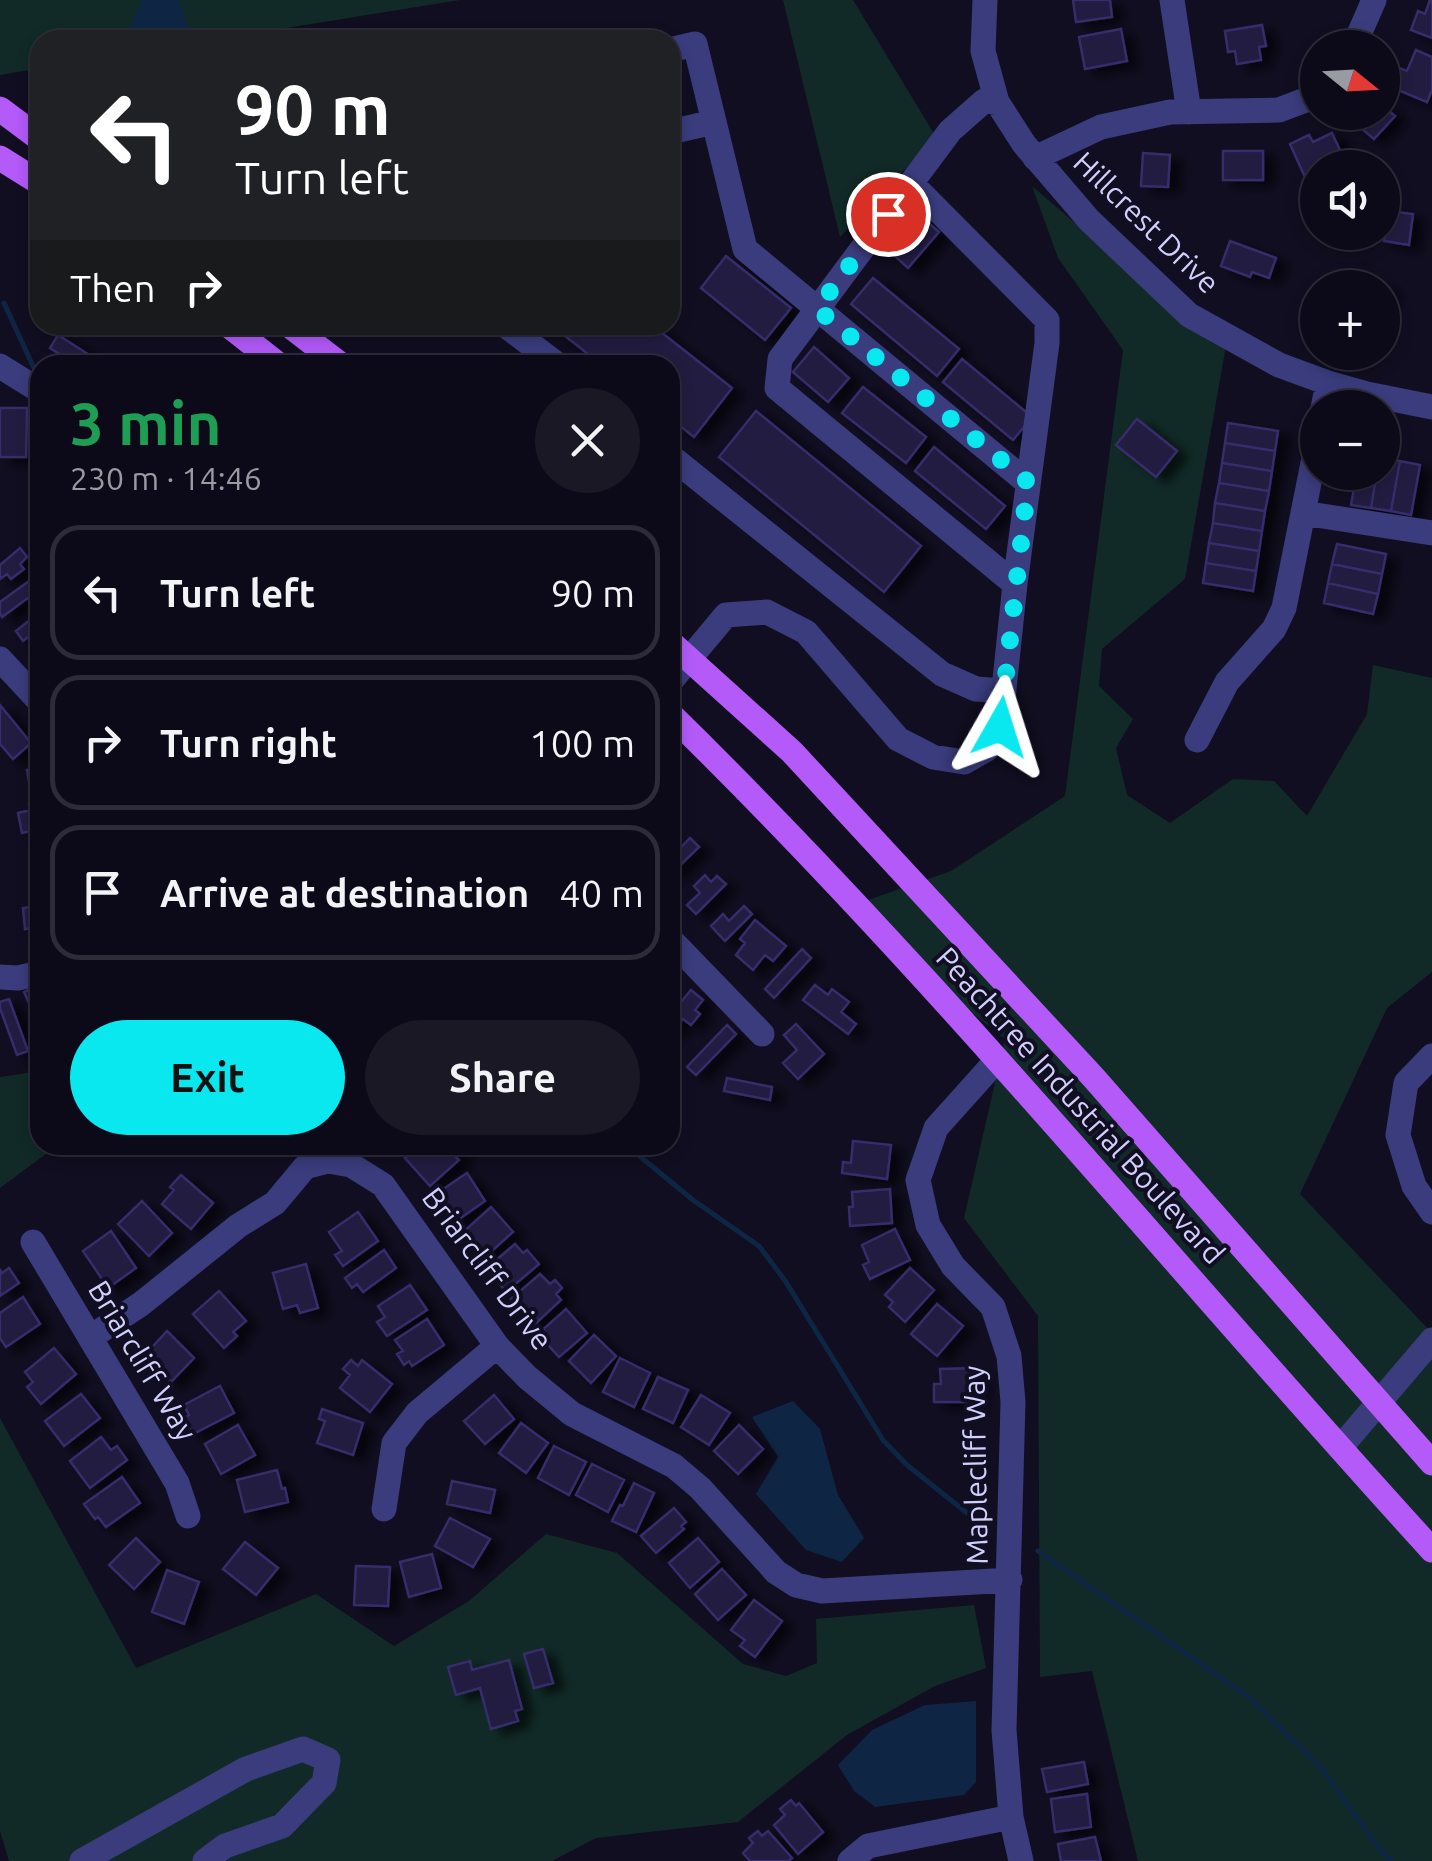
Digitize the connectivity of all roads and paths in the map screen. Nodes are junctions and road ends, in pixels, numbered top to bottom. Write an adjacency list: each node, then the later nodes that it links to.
1 (985, 0): 6 (street, Hillcrest Drive)
2 (1172, 0): 9 (street)
3 (1374, 0): 4 (street)
4 (1361, 30)
5 (680, 48): 10 (street)
6 (997, 102): 14 (street, Hillcrest Drive); 16 (street)
7 (1300, 102): 9 (street)
8 (0, 110): 12 (main road)
9 (1189, 112): 14 (street)
10 (714, 122): 11 (street); 17 (street)
11 (680, 130)
12 (30, 132)
13 (0, 158): 15 (main road)
14 (1035, 158): 26 (street, Hillcrest Drive)
15 (30, 177)
16 (911, 183): 17 (street); 30 (street)
17 (817, 309): 30 (street); 34 (street)
18 (241, 335): 21 (main road)
19 (302, 335): 22 (main road)
20 (518, 335): 23 (street)
21 (266, 355)
22 (329, 355)
23 (545, 355)
24 (0, 366): 25 (street)
25 (30, 385)
26 (1318, 390)
27 (1400, 401): 28 (street, Hillcrest Drive)
28 (1432, 407)
29 (680, 464): 38 (street)
30 (1028, 482): 34 (street)
31 (1308, 490): 32 (street)
32 (1303, 513): 33 (street); 40 (street)
33 (1432, 533)
34 (1015, 584): 38 (street)
35 (680, 651): 38 (street); 52 (main road, Peachtree Industrial Boulevard)
36 (0, 659): 37 (street)
37 (30, 691)
38 (1004, 691)
39 (680, 724): 46 (main road, Peachtree Industrial Boulevard)
40 (1196, 740)
41 (680, 949): 44 (street)
42 (30, 975): 43 (street)
43 (0, 977)
44 (762, 1034)
45 (1432, 1056): 47 (street)
46 (997, 1060): 53 (main road, Peachtree Industrial Boulevard); 58 (street, Maplecliff Way)
47 (1432, 1212)
48 (33, 1242): 49 (street, Briarcliff Way)
49 (91, 1337): 51 (street, Briarcliff Drive); 56 (street, Briarcliff Way)
50 (1432, 1340): 52 (street)
51 (497, 1346): 55 (street); 58 (street, Briarcliff Drive)
52 (1379, 1404): 53 (street); 54 (main road, Peachtree Industrial Boulevard)
53 (1340, 1448): 57 (main road, Peachtree Industrial Boulevard)
54 (1432, 1463)
55 (384, 1510)
56 (188, 1516)
57 (1432, 1550)
58 (1010, 1580): 59 (street, Maplecliff Way)
59 (1011, 1817): 62 (street); 63 (street, Maplecliff Way)
60 (82, 1861): 61 (street)
61 (204, 1861)
62 (850, 1861)
63 (1021, 1861)

